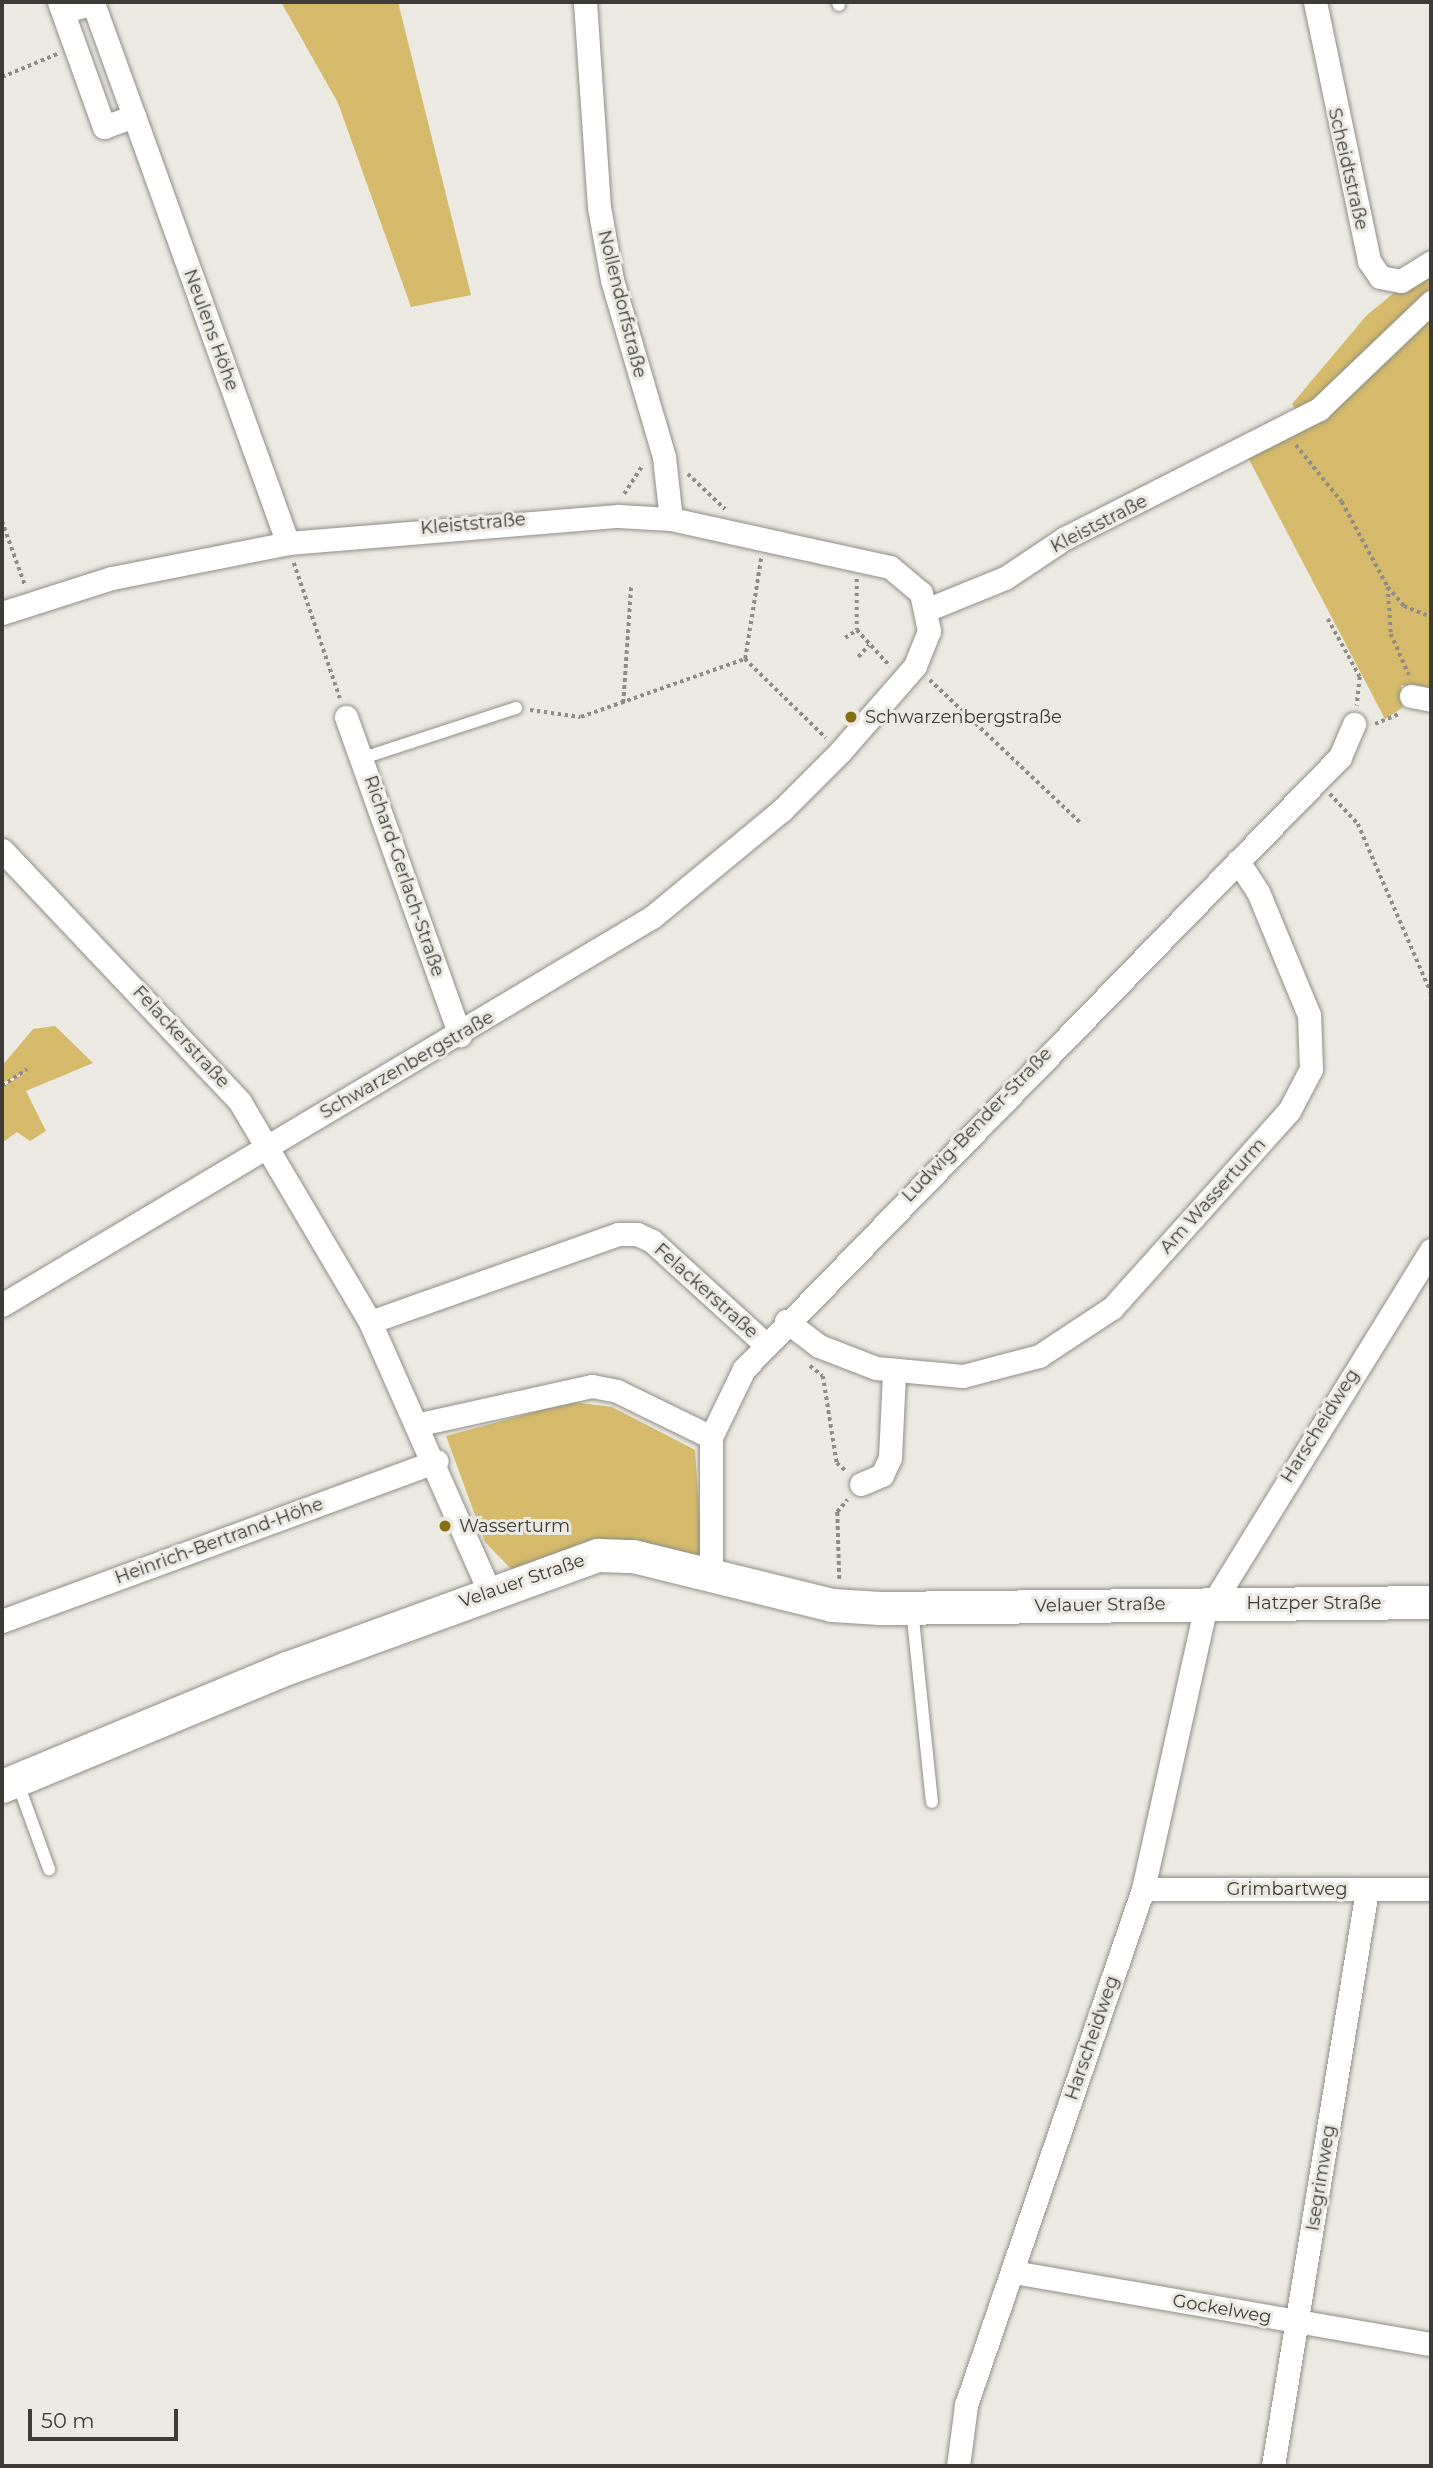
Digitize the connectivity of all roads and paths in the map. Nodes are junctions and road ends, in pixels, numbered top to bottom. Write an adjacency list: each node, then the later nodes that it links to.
1 (585, 2): 10 (street, Nollendorfstraße)
2 (1315, 2): 7 (street, Scheidtstraße)
3 (61, 7): 4 (street, Neulens Höhe); 6 (street, Neulens Höhe)
4 (75, 47): 5 (path); 6 (street, Neulens Höhe)
5 (2, 77)
6 (134, 116): 16 (street, Neulens Höhe)
7 (1431, 262)
8 (1431, 302): 9 (street, Kleiststraße)
9 (1276, 433): 20 (path); 22 (street, Kleiststraße)
10 (658, 436): 12 (path); 13 (street, Nollendorfstraße)
11 (684, 468): 15 (path)
12 (618, 516): 13 (street, Kleiststraße); 16 (street, Kleiststraße)
13 (671, 519): 15 (street, Kleiststraße)
14 (2, 522): 21 (path)
15 (728, 530): 22 (street, Kleiststraße)
16 (291, 554): 21 (street, Kleiststraße); 35 (path)
17 (762, 554): 30 (path)
18 (856, 582): 26 (path)
19 (631, 585): 33 (path)
20 (1388, 587): 24 (path); 32 (path)
21 (32, 603): 23 (street, Kleiststraße)
22 (926, 610): 31 (street)
23 (2, 613)
24 (1431, 617)
25 (1328, 619): 36 (path)
26 (858, 630): 27 (path); 28 (path)
27 (845, 638)
28 (869, 645): 29 (path); 31 (path)
29 (858, 657)
30 (745, 659): 33 (path); 37 (path)
31 (913, 678): 40 (path); 44 (street, Schwarzenbergstraße)
32 (1421, 698): 36 (path)
33 (623, 703): 34 (path)
34 (516, 708): 38 (lane)
35 (346, 717): 38 (street, Richard-Gerlach-Straße)
36 (1354, 724): 39 (street, Ludwig-Bender-Straße)
37 (826, 739)
38 (363, 758): 44 (street, Richard-Gerlach-Straße)
39 (1317, 780): 42 (street, Ludwig-Bender-Straße); 43 (path)
40 (1082, 824)
41 (2, 850): 47 (street, Felackerstraße)
42 (1238, 861): 50 (street, Ludwig-Bender-Straße); 54 (street, Am Wasserturm)
43 (1431, 993)
44 (460, 1035): 47 (street, Schwarzenbergstraße)
45 (27, 1069): 46 (path)
46 (2, 1086)
47 (265, 1149): 49 (street, Schwarzenbergstraße); 51 (street, Felackerstraße)
48 (1431, 1250): 63 (street, Harscheidweg)
49 (2, 1305)
50 (786, 1321): 52 (street, Ludwig-Bender-Straße); 53 (street, Am Wasserturm)
51 (370, 1322): 52 (street, Felackerstraße); 55 (street, Felackerstraße)
52 (764, 1343): 56 (street, Ludwig-Bender-Straße)
53 (819, 1346): 54 (street, Am Wasserturm); 58 (path)
54 (894, 1373): 58 (street)
55 (421, 1424): 56 (street); 57 (street, Felackerstraße)
56 (711, 1437): 59 (street, Ludwig-Bender-Straße)
57 (436, 1461): 61 (street, Felackerstraße); 65 (street, Heinrich-Bertrand-Höhe)
58 (861, 1484): 60 (path)
59 (711, 1576): 61 (main road, Velauer Straße); 64 (main road, Velauer Straße)
60 (840, 1585)
61 (489, 1591): 66 (main road, Velauer Straße)
62 (1431, 1602): 63 (main road, Hatzper Straße)
63 (1205, 1604): 64 (main road, Velauer Straße); 69 (street, Harscheidweg)
64 (912, 1609): 67 (lane)
65 (2, 1621)
66 (9, 1784): 68 (lane)
67 (932, 1802)
68 (49, 1869)
69 (1143, 1889): 71 (street, Grimbartweg); 72 (street, Harscheidweg)
70 (1431, 1889): 71 (street, Grimbartweg)
71 (1367, 1890): 73 (street, Isegrimweg)
72 (1013, 2272): 73 (street, Gockelweg); 75 (street, Harscheidweg)
73 (1297, 2323): 74 (street, Gockelweg); 76 (street, Isegrimweg)
74 (1431, 2344)
75 (958, 2466)
76 (1273, 2466)

